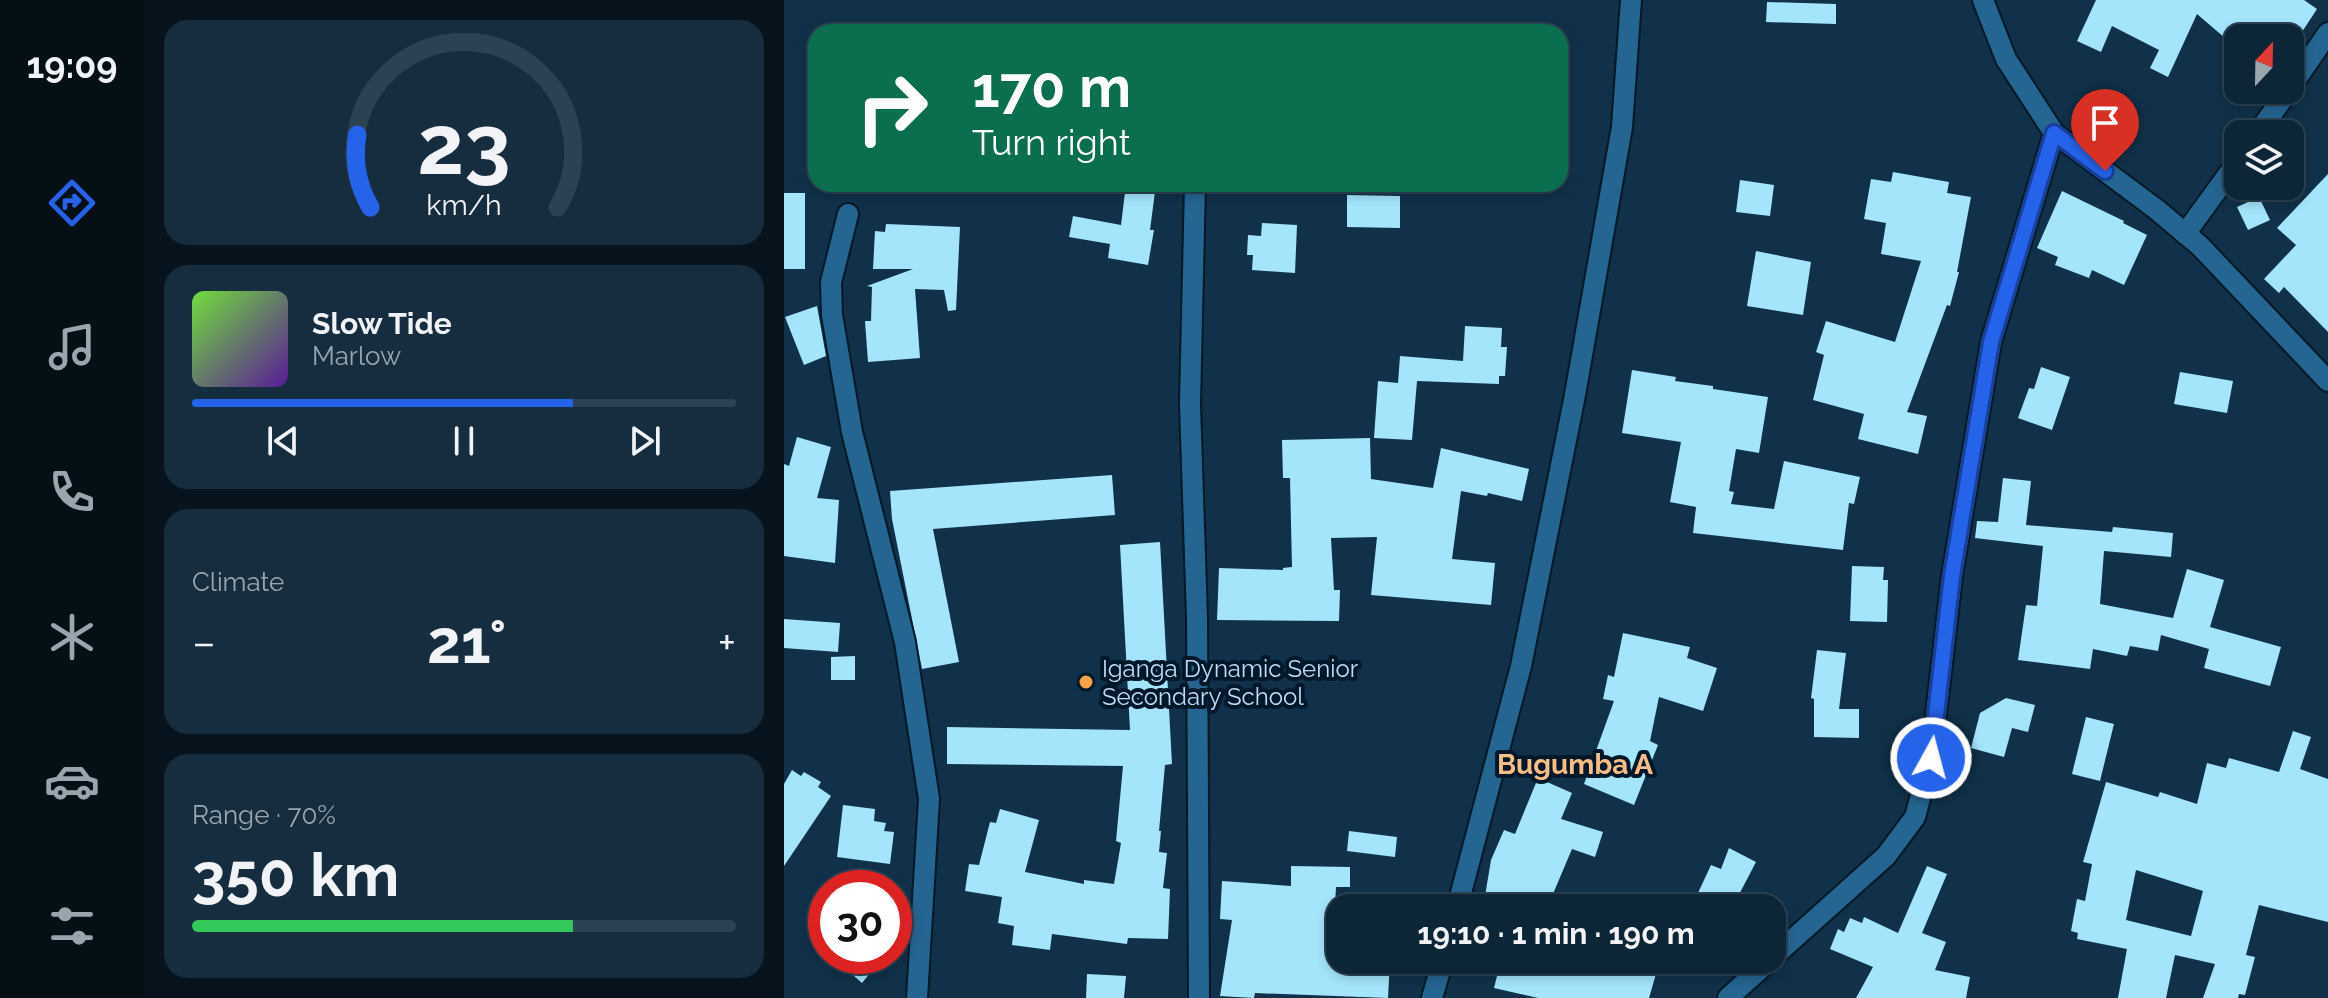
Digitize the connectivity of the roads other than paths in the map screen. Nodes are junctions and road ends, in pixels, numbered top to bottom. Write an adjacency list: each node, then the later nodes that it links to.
1 (1631, 0): 11 (street)
2 (1983, 0): 5 (street)
3 (2328, 33): 4 (street)
4 (2304, 67)
5 (2054, 133): 9 (street); 12 (street)
6 (2224, 180): 9 (street)
7 (1195, 192): 16 (street)
8 (848, 214): 15 (street)
9 (2185, 234): 10 (street)
10 (2328, 381)
11 (1461, 894)
12 (1786, 946)
13 (1439, 974): 17 (street)
14 (1754, 974): 18 (street)
15 (917, 998)
16 (1199, 998)
17 (1432, 998)
18 (1728, 998)

